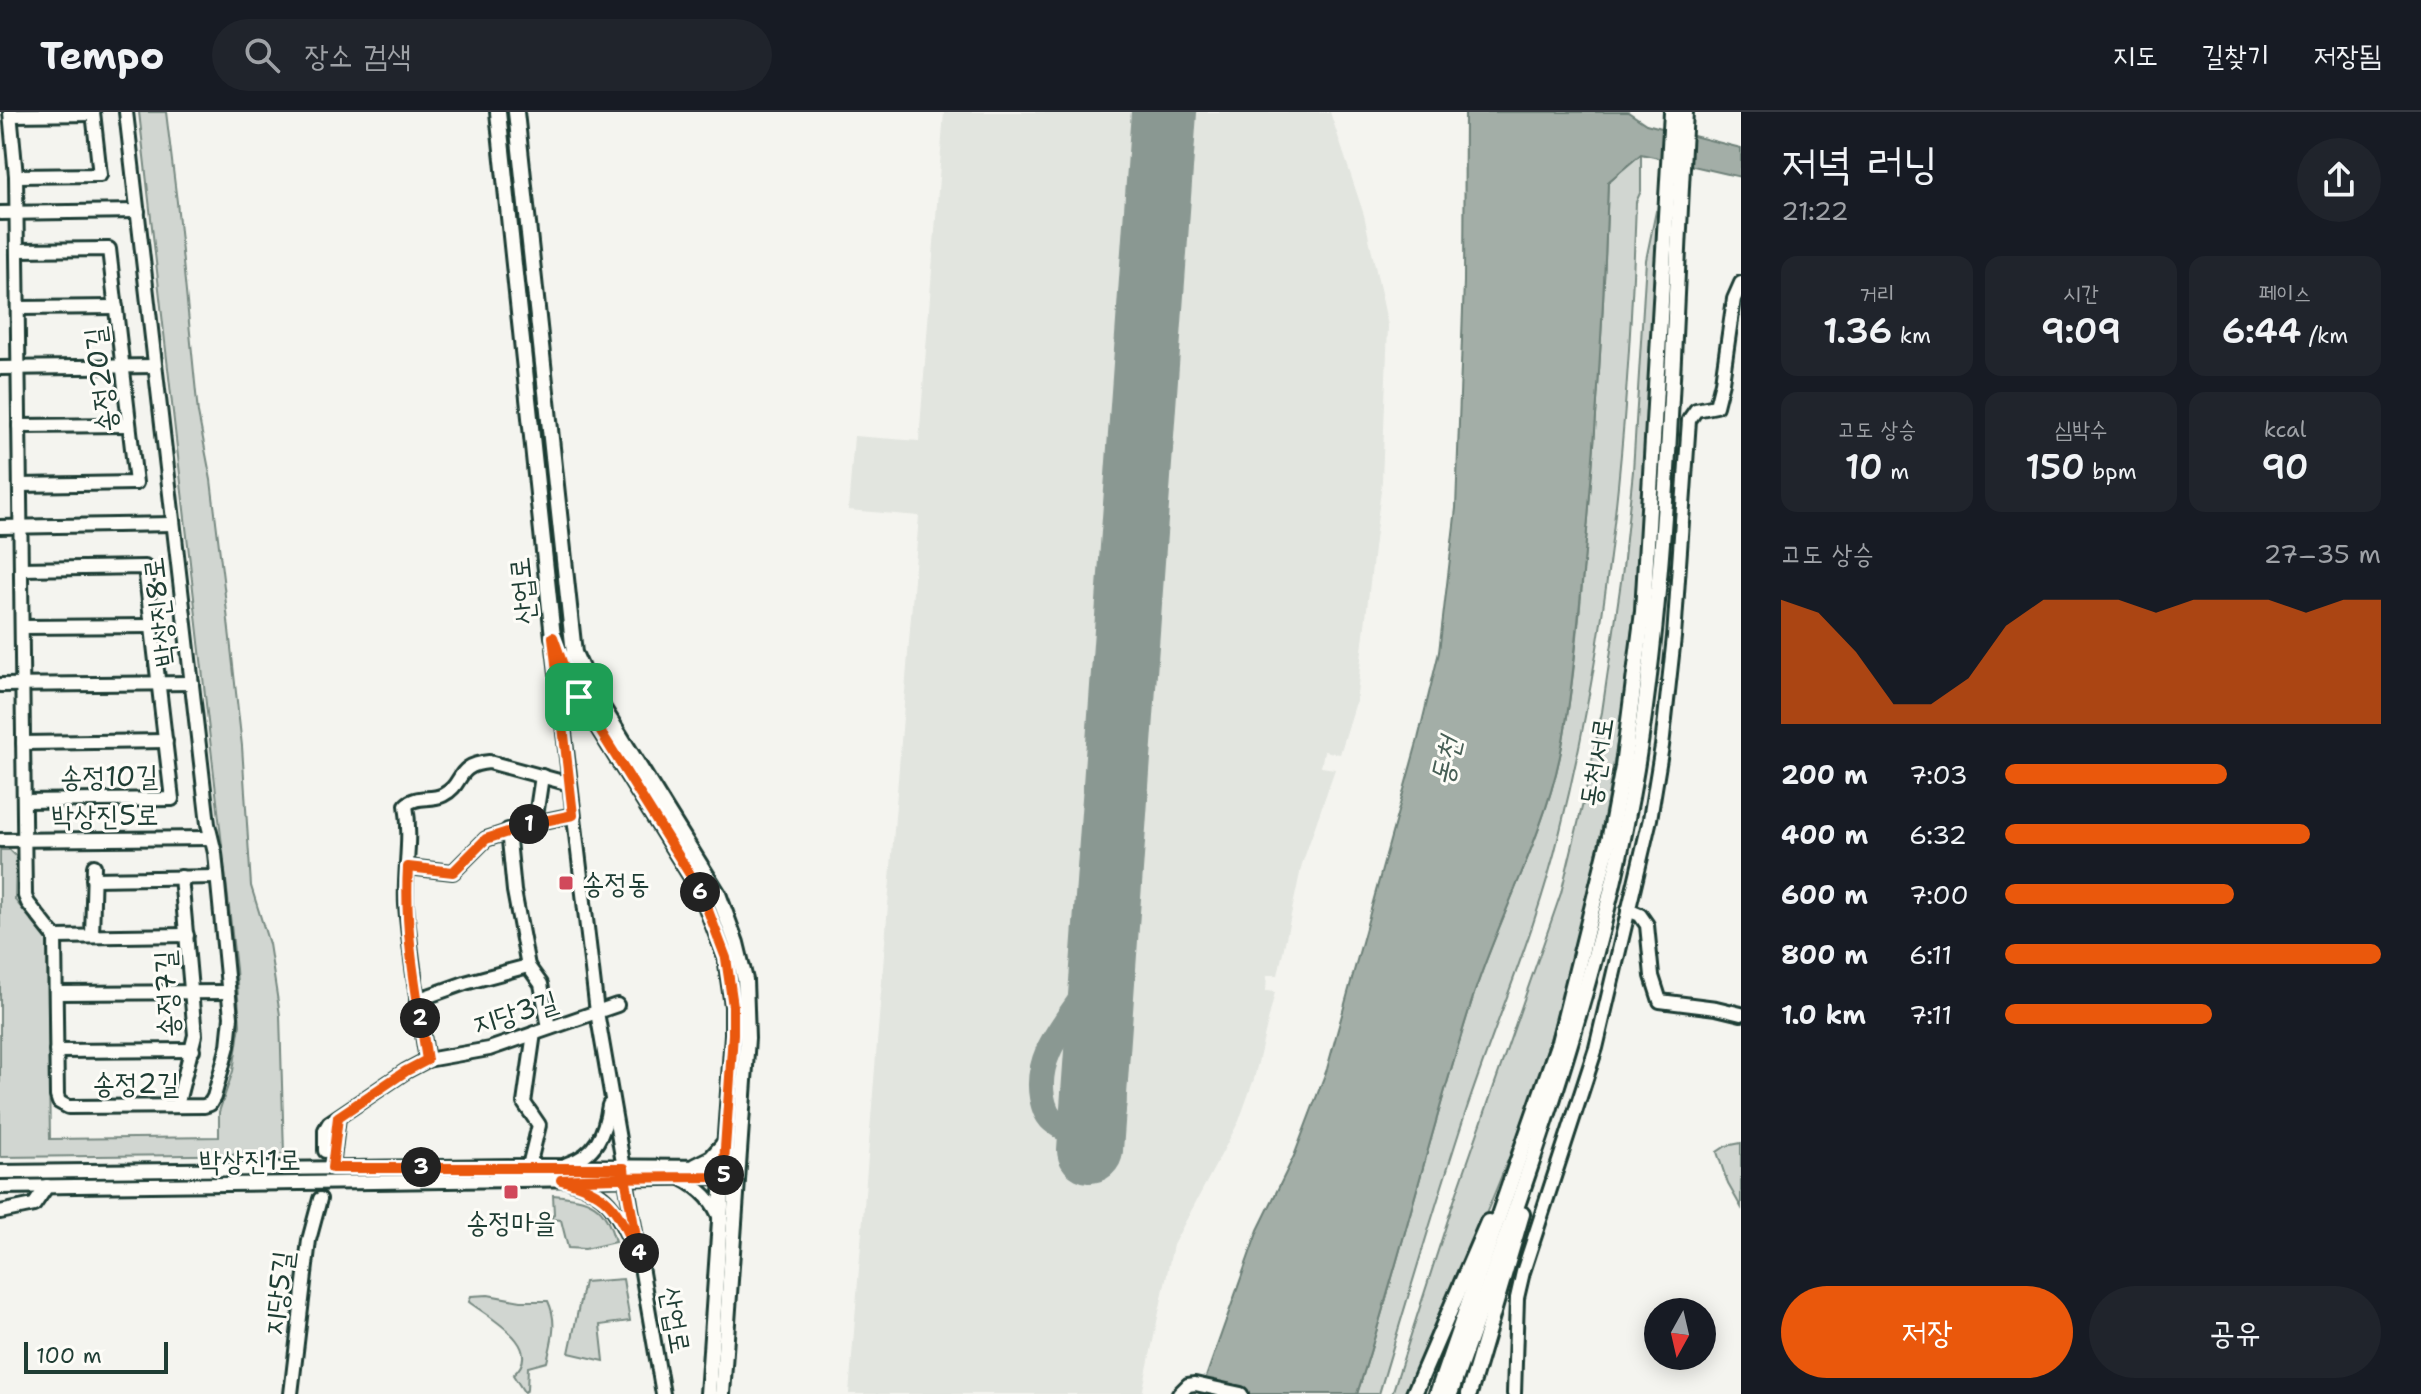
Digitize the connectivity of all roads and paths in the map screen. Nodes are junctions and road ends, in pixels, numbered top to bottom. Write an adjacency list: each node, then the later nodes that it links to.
1 (126, 112): 10 (street, 박상진8로)
2 (498, 112): 30 (main road, 산업로)
3 (516, 112): 79 (main road, 산업로)
4 (1672, 112): 9 (main road, 동천서로)
5 (1685, 112): 9 (main road, 동천서로)
6 (93, 113): 7 (street); 8 (street)
7 (11, 114): 8 (street)
8 (16, 176): 12 (street)
9 (1674, 191): 67 (main road, 동천서로)
10 (138, 211): 12 (street); 18 (street, 박상진8로)
11 (0, 213): 12 (street)
12 (16, 213): 13 (street)
13 (17, 250): 15 (street, 송정20길); 16 (street)
14 (1741, 283): 49 (street)
15 (116, 307): 16 (street); 17 (street, 송정20길)
16 (18, 308): 19 (street)
17 (122, 366): 18 (street); 19 (street); 21 (street, 송정20길)
18 (155, 366): 24 (street, 박상진8로)
19 (18, 367): 20 (street); 22 (street)
20 (0, 368)
21 (129, 425): 22 (street); 23 (street, 송정20길)
22 (19, 426): 23 (street)
23 (20, 485): 26 (street)
24 (173, 524): 26 (street); 32 (street, 박상진8로)
25 (0, 527): 26 (street)
26 (21, 527): 27 (street)
27 (21, 569): 28 (street, 송정10길); 29 (street)
28 (152, 626): 29 (street); 31 (street, 송정10길)
29 (22, 627): 34 (street)
30 (553, 637): 38 (street, 산업로); 71 (main road)
31 (159, 683): 32 (street); 34 (street); 35 (street, 송정10길)
32 (192, 683): 43 (street, 박상진8로)
33 (0, 685): 34 (street)
34 (23, 685): 36 (street)
35 (166, 741): 36 (street); 39 (street, 송정10길)
36 (23, 743): 39 (street)
37 (542, 776): 38 (street); 41 (street); 46 (street)
38 (570, 784): 40 (street, 산업로)
39 (24, 801): 45 (street)
40 (573, 815): 41 (street); 59 (street, 산업로)
41 (535, 823): 42 (street)
42 (508, 830): 46 (street); 53 (street)
43 (211, 838): 45 (street, 박상진5로); 48 (street, 박상진8로)
44 (0, 840): 45 (street, 박상진5로)
45 (25, 840): 52 (street)
46 (408, 867): 57 (street)
47 (181, 877): 48 (street); 50 (street, 송정7길); 51 (street)
48 (217, 877): 55 (street, 박상진8로)
49 (1628, 910): 60 (street); 97 (street)
50 (187, 935): 51 (street); 54 (street, 송정7길)
51 (92, 936): 52 (street)
52 (55, 937): 56 (street, 송정2길)
53 (528, 966): 57 (street); 61 (street)
54 (192, 992): 55 (street); 56 (street); 63 (street, 송정7길)
55 (228, 992): 68 (street, 박상진8로)
56 (56, 993): 64 (street, 송정2길)
57 (417, 1000): 65 (street)
58 (617, 1005): 59 (street, 지당3길)
59 (597, 1012): 61 (street, 지당3길); 66 (street, 산업로)
60 (1741, 1014)
61 (549, 1028): 62 (street, 지당3길)
62 (534, 1033): 65 (street, 지당3길); 73 (street)
63 (193, 1050): 64 (street); 69 (street, 송정7길)
64 (56, 1051): 69 (street, 송정2길)
65 (427, 1060): 70 (street, 지당3길)
66 (611, 1094): 74 (street); 77 (street, 산업로)
67 (1547, 1099): 93 (main road); 94 (main road, 동천서로); 95 (main road, 동천서로); 96 (main road)
68 (210, 1104): 69 (street, 송정2길)
69 (177, 1106)
70 (338, 1117): 72 (street); 75 (street)
71 (726, 1140): 78 (street); 79 (main road)
72 (325, 1151)
73 (529, 1166): 74 (street, 박상진1로); 75 (street, 박상진1로)
74 (559, 1166): 77 (street, 박상진1로)
75 (332, 1168): 76 (street, 박상진1로)
76 (0, 1172)
77 (624, 1172): 78 (street, 박상진1로); 80 (street, 박상진1로); 86 (street, 산업로)
78 (682, 1172): 79 (street, 박상진1로); 85 (street)
79 (730, 1172): 85 (main road); 90 (main road)
80 (561, 1180): 81 (street, 박상진1로); 86 (street)
81 (47, 1186): 82 (street, 박상진1로); 84 (street)
82 (0, 1187)
83 (320, 1199): 87 (street, 지당5길)
84 (0, 1212)
85 (721, 1222): 89 (main road)
86 (640, 1259): 88 (street, 산업로)
87 (291, 1394)
88 (663, 1394)
89 (708, 1394)
90 (722, 1394)
91 (1179, 1394): 92 (street)
92 (1241, 1394)
93 (1414, 1394)
94 (1437, 1394)
95 (1450, 1394)
96 (1469, 1394)
97 (1514, 1394)

